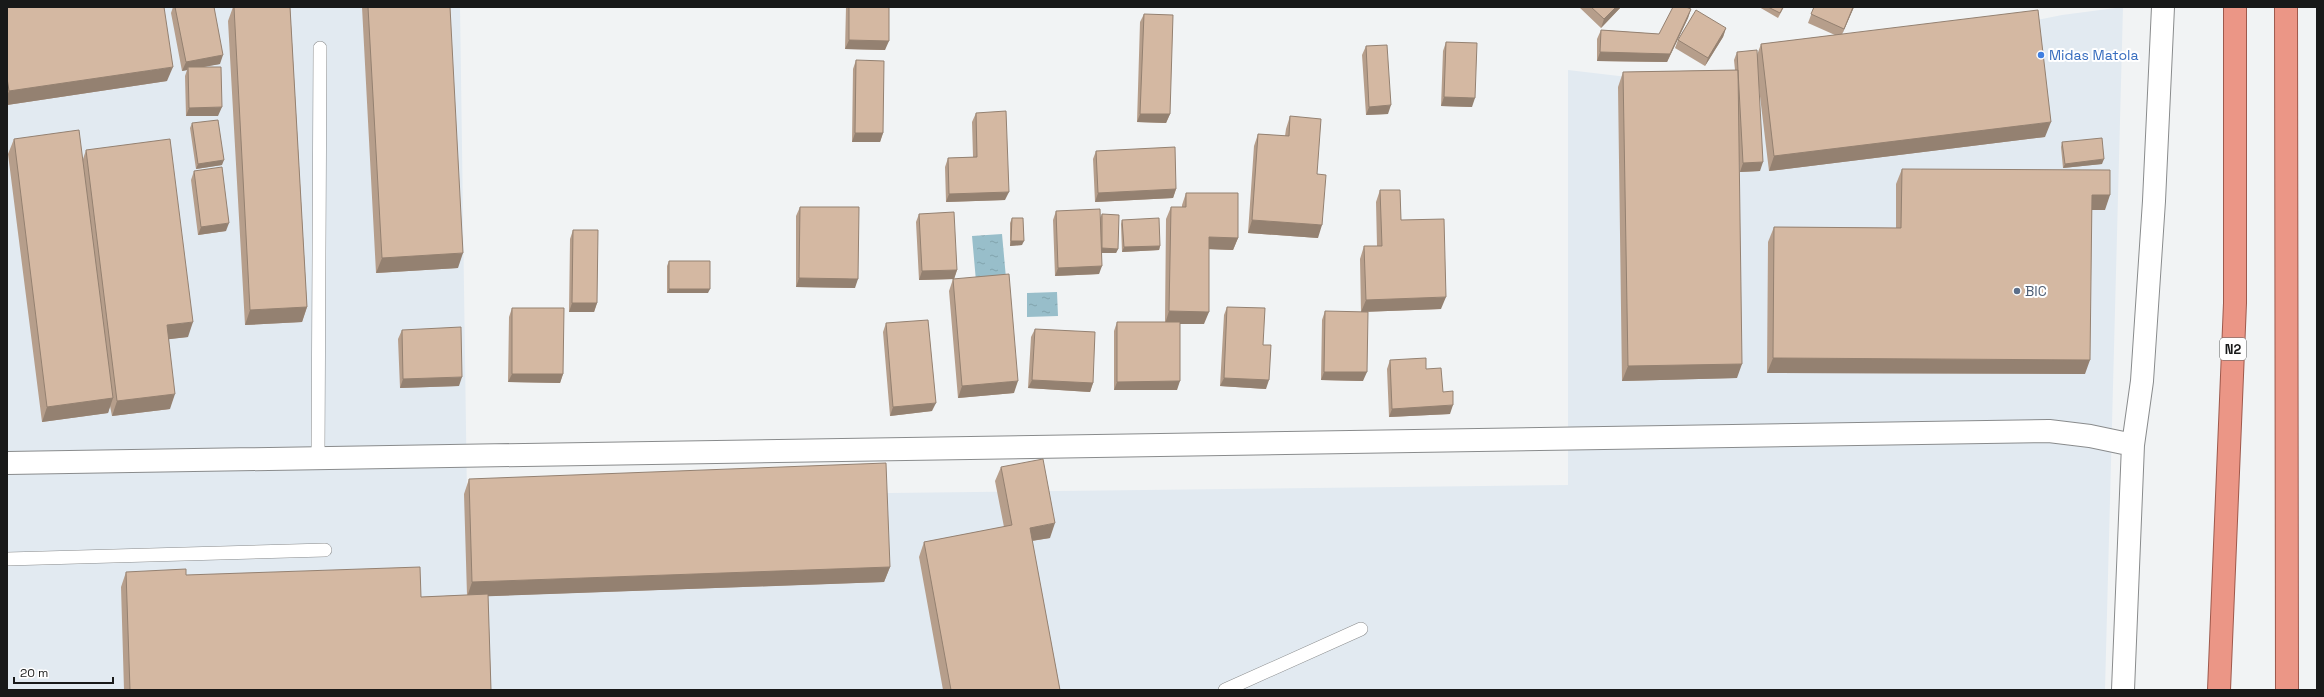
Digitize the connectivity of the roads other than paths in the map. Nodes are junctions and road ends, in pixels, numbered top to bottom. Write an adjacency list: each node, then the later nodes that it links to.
1 (2163, 7): 5 (street)
2 (2235, 7): 13 (highway, N2)
3 (2286, 7): 14 (highway)
4 (320, 48): 6 (lane)
5 (2133, 445): 6 (street); 12 (street)
6 (318, 458): 7 (street)
7 (7, 463)
8 (325, 550): 9 (lane)
9 (7, 559)
10 (1362, 629): 11 (lane)
11 (1226, 690)
12 (2123, 690)
13 (2220, 690)
14 (2287, 690)

